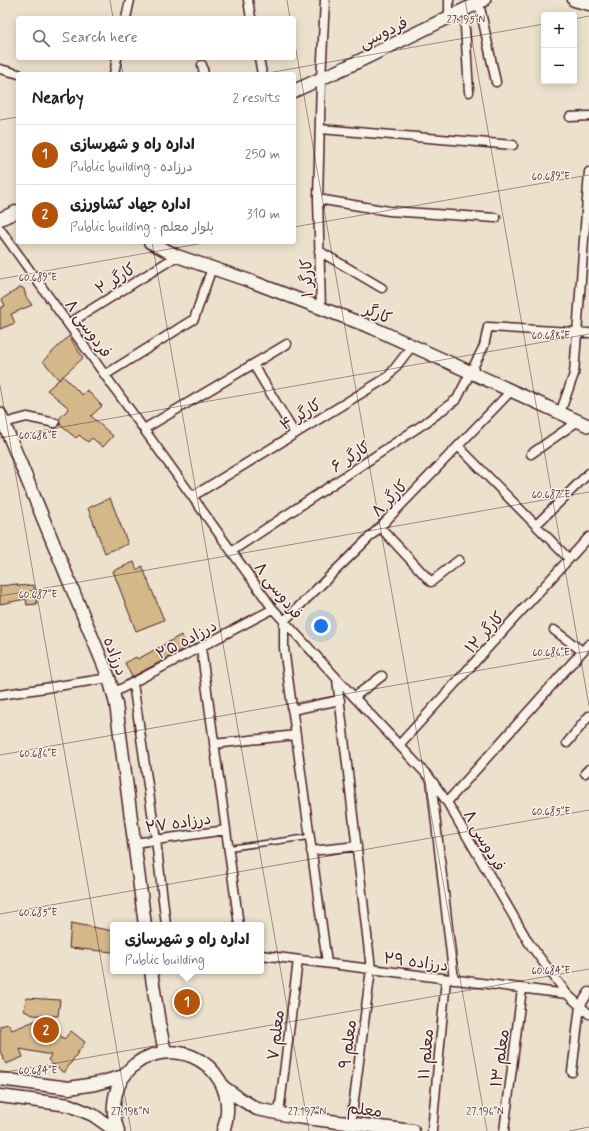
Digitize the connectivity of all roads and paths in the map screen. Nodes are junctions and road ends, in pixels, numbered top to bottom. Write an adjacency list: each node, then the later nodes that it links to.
1 (130, 0): 9 (street)
2 (248, 0): 10 (street)
3 (326, 0): 18 (street, کارگر ۱)
4 (449, 0): 11 (street)
5 (574, 0): 7 (main road)
6 (482, 1): 8 (main road, فردوسی); 19 (street)
7 (589, 4)
8 (464, 10): 11 (main road, فردوسی); 21 (street)
9 (126, 16)
10 (252, 16)
11 (449, 17): 18 (main road, فردوسی)
12 (117, 60): 15 (street)
13 (259, 60): 16 (street)
14 (0, 69): 17 (street)
15 (114, 72)
16 (262, 72)
17 (16, 73)
18 (321, 79): 20 (main road, فردوسی); 24 (street, کارگر ۱)
19 (496, 82)
20 (296, 90)
21 (469, 92)
22 (589, 116): 23 (street)
23 (570, 117)
24 (320, 130): 25 (street); 28 (street, کارگر ۱)
25 (513, 145)
26 (589, 172): 27 (street)
27 (588, 191): 40 (street)
28 (318, 199): 30 (street); 34 (street, کارگر ۱)
29 (16, 212): 31 (main road)
30 (496, 218)
31 (0, 219)
32 (0, 229): 39 (street, فردوسی ۸)
33 (154, 244): 35 (main road, کارگر)
34 (319, 251): 37 (street); 38 (street, کارگر ۱)
35 (177, 256): 36 (main road, کارگر); 39 (street, کارگر ۲)
36 (212, 268): 38 (main road, کارگر); 46 (street)
37 (382, 288)
38 (321, 308): 43 (main road, کارگر)
39 (68, 324): 46 (street, فردوسی ۸)
40 (577, 332): 41 (street); 45 (street, کارگر ۶); 48 (street)
41 (589, 333)
42 (287, 344): 44 (street)
43 (412, 346): 45 (main road, کارگر); 53 (street, کارگر ۴)
44 (253, 364): 52 (street); 53 (street)
45 (471, 372): 47 (main road, کارگر); 61 (street, کارگر ۶)
46 (105, 375): 52 (street, فردوسی ۸)
47 (511, 391): 48 (main road, کارگر); 54 (street, کارگر ۸)
48 (560, 413): 51 (main road, کارگر)
49 (2, 418): 50 (street); 71 (main road, درزاده)
50 (54, 423)
51 (583, 423): 55 (street)
52 (144, 429): 57 (street, فردوسی ۸)
53 (295, 434): 57 (street, کارگر ۴)
54 (458, 446): 58 (street); 59 (street, کارگر ۸)
55 (532, 454)
56 (589, 473): 58 (street)
57 (193, 496): 61 (street, فردوسی ۸)
58 (536, 525): 62 (street)
59 (380, 527): 63 (street); 65 (street, کارگر ۸)
60 (589, 537): 62 (street, کارگر ۱۲)
61 (232, 550): 64 (street, فردوسی ۸)
62 (569, 559): 83 (street, کارگر ۱۲)
63 (459, 560)
64 (273, 609): 65 (street, فردوسی ۸); 68 (street, درزاده ۲۵)
65 (284, 621): 72 (street, فردوسی ۸); 78 (street)
66 (554, 630): 69 (street)
67 (589, 644): 69 (street)
68 (201, 647): 73 (street, درزاده ۲۵); 82 (street)
69 (582, 651): 85 (street)
70 (382, 676): 76 (street)
71 (109, 678): 74 (main road, درزاده); 75 (street)
72 (338, 679): 76 (street, فردوسی ۸); 77 (street, معلم ۹)
73 (133, 683): 74 (street, درزاده ۲۵); 88 (street)
74 (113, 693): 89 (main road, درزاده)
75 (0, 695)
76 (354, 697): 83 (street, فردوسی ۸)
77 (340, 700): 78 (street); 90 (street, معلم ۹)
78 (292, 710): 80 (street)
79 (589, 716): 81 (street)
80 (296, 736): 82 (street); 87 (street)
81 (567, 743)
82 (214, 744): 86 (street)
83 (399, 745): 84 (street, فردوسی ۸)
84 (430, 778): 85 (street, فردوسی ۸); 101 (street, معلم ۱۱)
85 (447, 802): 104 (street, فردوسی ۸)
86 (226, 830): 88 (street, درزاده ۲۷); 91 (street)
87 (310, 837): 91 (lane); 92 (street)
88 (156, 840): 89 (street, درزاده ۲۷); 94 (street)
89 (134, 843): 93 (main road, درزاده)
90 (357, 846): 92 (street); 99 (street, معلم ۹)
91 (229, 848): 95 (street)
92 (311, 851): 98 (street)
93 (145, 922)
94 (166, 922)
95 (239, 922)
96 (264, 955): 97 (street, درزاده ۲۹)
97 (298, 960): 98 (street, درزاده ۲۹); 113 (street, معلم ۷)
98 (327, 963): 99 (street, درزاده ۲۹)
99 (371, 969): 101 (street, درزاده ۲۹); 114 (street, معلم ۹)
100 (151, 974): 107 (main road)
101 (450, 979): 102 (street, درزاده ۲۹); 119 (street, معلم ۱۱)
102 (522, 988): 104 (street, درزاده ۲۹); 120 (street, معلم ۱۳)
103 (589, 992): 105 (street)
104 (567, 994): 105 (street, فردوسی ۸)
105 (580, 1006): 106 (street, فردوسی ۸); 108 (street)
106 (589, 1014)
107 (165, 1052): 109 (main road); 111 (main road)
108 (572, 1072)
109 (124, 1076): 110 (main road); 116 (main road)
110 (0, 1079)
111 (223, 1087): 113 (main road, معلم); 117 (main road)
112 (0, 1096): 116 (main road)
113 (279, 1113): 114 (main road, معلم)
114 (351, 1123): 115 (main road, معلم)
115 (384, 1129): 118 (main road, معلم)
116 (117, 1131)
117 (223, 1131)
118 (413, 1131)
119 (432, 1131)
120 (504, 1131)

